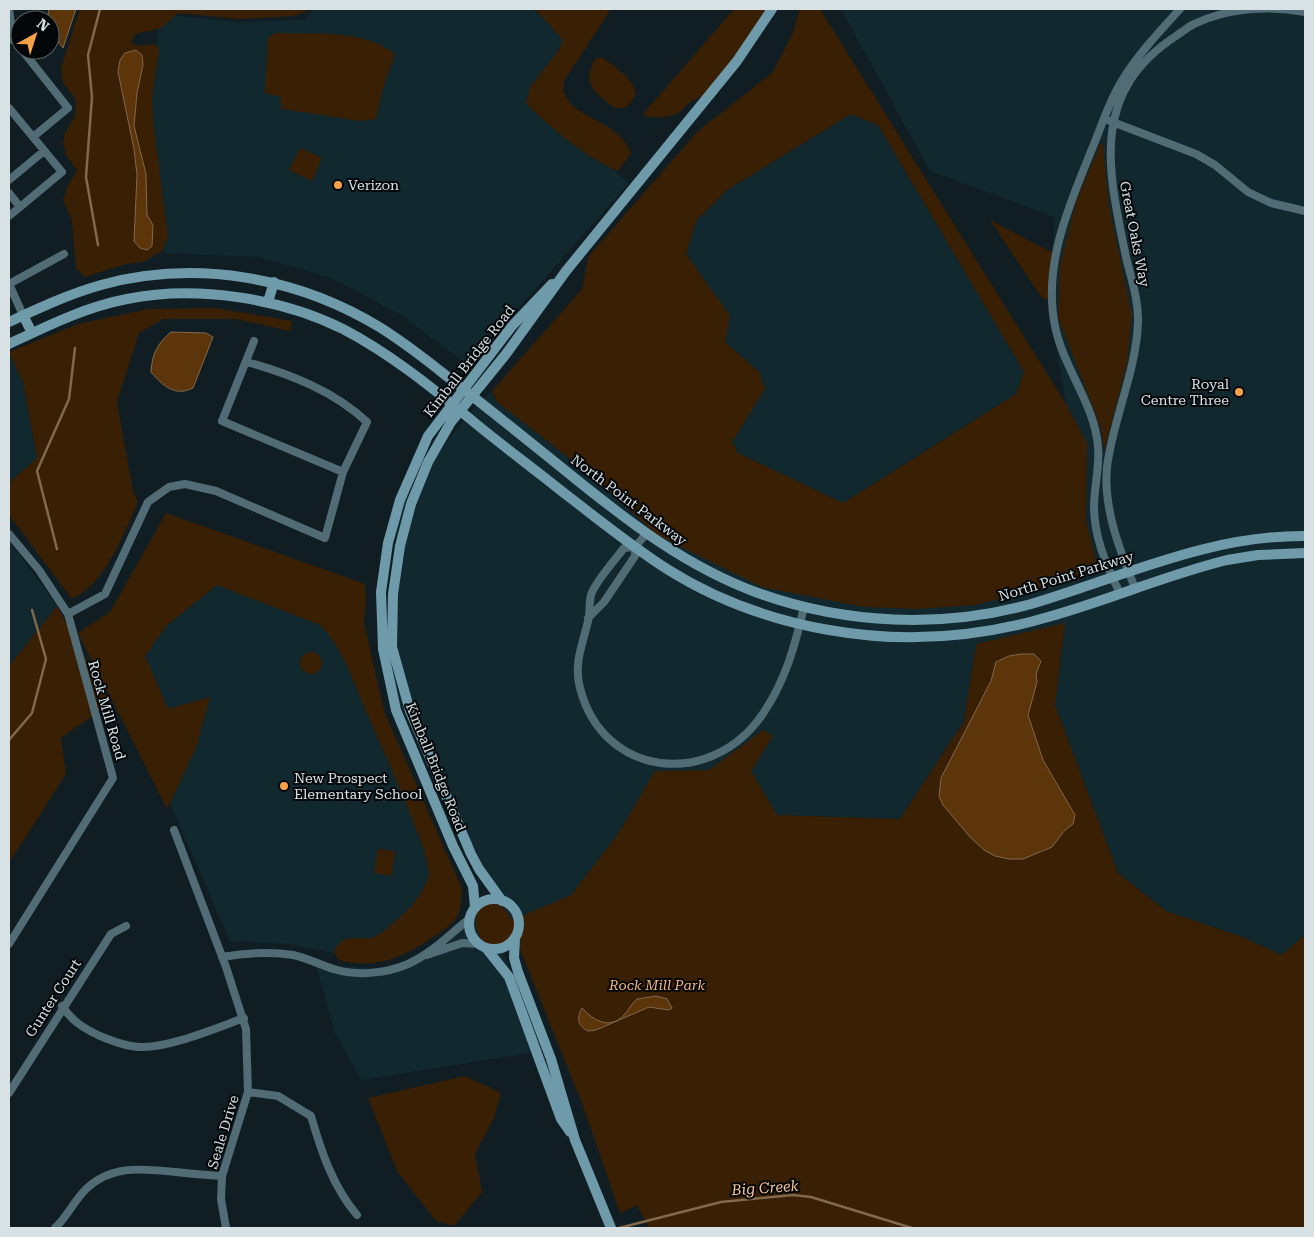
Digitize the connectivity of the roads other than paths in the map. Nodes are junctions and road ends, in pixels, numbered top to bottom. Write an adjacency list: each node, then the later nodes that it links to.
1 (9, 9): 5 (street)
2 (772, 9): 18 (street, Kimball Bridge Road)
3 (1180, 9): 8 (street)
4 (1305, 12): 9 (street, Great Oaks Way)
5 (10, 26)
6 (30, 60): 10 (street)
7 (9, 108): 10 (street)
8 (1104, 119): 9 (street); 39 (street)
9 (1113, 123): 15 (street); 38 (street, Great Oaks Way)
10 (33, 137): 11 (street)
11 (44, 151): 12 (street); 14 (street)
12 (9, 180)
13 (9, 193): 14 (street)
14 (20, 207): 16 (street)
15 (1305, 211)
16 (9, 216)
17 (64, 254): 20 (street)
18 (566, 271): 28 (street, Kimball Bridge Road); 29 (street, Kimball Bridge Road)
19 (274, 282): 21 (street); 22 (street, North Point Parkway); 28 (street, North Point Parkway)
20 (9, 284): 22 (street)
21 (268, 302): 24 (street); 30 (street)
22 (23, 315): 23 (street, North Point Parkway); 24 (street)
23 (9, 322)
24 (32, 333): 26 (street)
25 (254, 341): 27 (street)
26 (9, 344)
27 (247, 362): 32 (street); 32 (street)
28 (463, 389): 29 (street, North Point Parkway); 30 (street, Kimball Bridge Road)
29 (473, 396): 31 (street, Kimball Bridge Road); 34 (street, North Point Parkway)
30 (451, 404): 31 (street); 48 (street, Kimball Bridge Road)
31 (460, 411): 36 (street); 47 (street, Kimball Bridge Road)
32 (343, 472): 43 (street)
33 (9, 534): 43 (street, Rock Mill Road)
34 (646, 534): 36 (street); 42 (street, North Point Parkway)
35 (1305, 536): 38 (street, North Point Parkway)
36 (635, 548): 44 (street); 44 (street); 45 (street)
37 (1305, 553): 40 (street)
38 (1128, 572): 39 (street, North Point Parkway); 40 (street, Great Oaks Way)
39 (1112, 578): 41 (street); 42 (street, North Point Parkway)
40 (1135, 588): 41 (street)
41 (1120, 593): 45 (street)
42 (804, 607): 45 (street)
43 (68, 614): 52 (street, Rock Mill Road)
44 (588, 618): 45 (street)
45 (800, 624)
46 (174, 830): 55 (street)
47 (502, 901): 48 (street); 51 (street)
48 (475, 907): 49 (street)
49 (469, 919): 53 (street); 54 (street)
50 (126, 926): 56 (street, Gunter Court)
51 (515, 938): 53 (street); 60 (street)
52 (9, 944)
53 (482, 946): 54 (street); 60 (street)
54 (422, 956): 55 (street)
55 (222, 957): 57 (street, Seale Drive)
56 (62, 1006): 57 (street); 59 (street, Gunter Court)
57 (244, 1018): 58 (street, Seale Drive)
58 (248, 1092): 61 (street, Seale Drive); 62 (street)
59 (9, 1093)
60 (575, 1140): 65 (street)
61 (222, 1176): 63 (street); 64 (street, Seale Drive)
62 (357, 1215)
63 (57, 1228)
64 (226, 1228)
65 (611, 1228)

